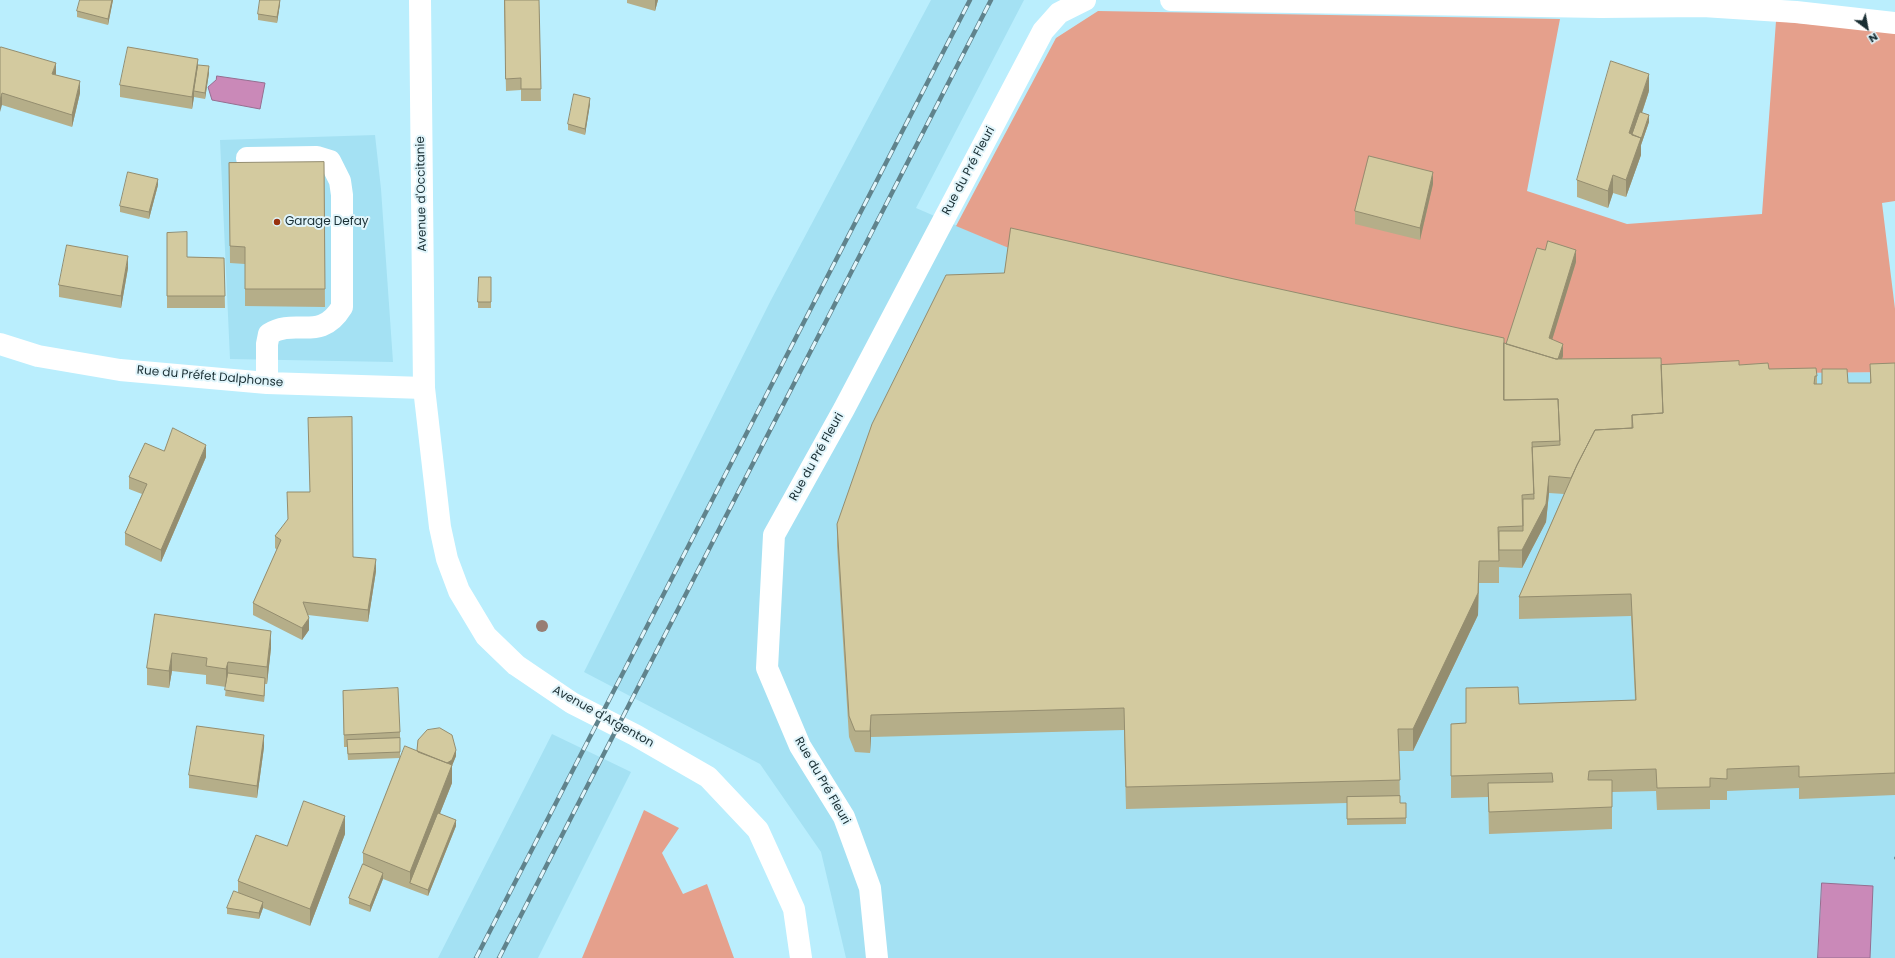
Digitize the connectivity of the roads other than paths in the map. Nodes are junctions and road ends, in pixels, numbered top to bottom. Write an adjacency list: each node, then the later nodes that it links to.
1 (420, 0): 8 (street, Avenue d'Occitanie)
2 (1085, 0): 10 (street, Rue du Pré Fleuri)
3 (1171, 0): 4 (street)
4 (1895, 23)
5 (247, 158): 7 (street)
6 (0, 344): 7 (street, Rue du Préfet Dalphonse)
7 (267, 383): 8 (street, Rue du Préfet Dalphonse)
8 (424, 388): 9 (street, Avenue d'Argenton)
9 (801, 958)
10 (877, 958)

